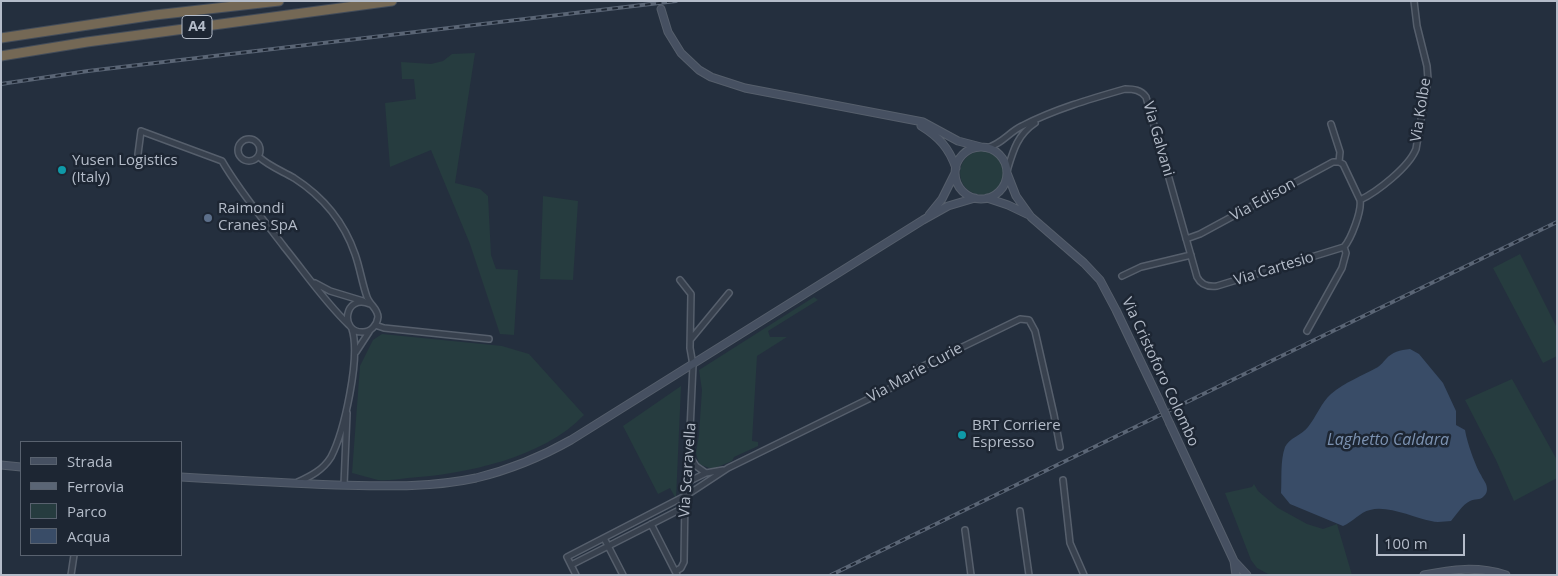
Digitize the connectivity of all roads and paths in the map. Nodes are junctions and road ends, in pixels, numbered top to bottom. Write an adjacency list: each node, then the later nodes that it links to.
1 (279, 1): 5 (highway, A4)
2 (392, 1): 6 (highway, A4)
3 (1414, 1): 18 (street, Via Kolbe)
4 (661, 9): 8 (street)
5 (1, 38)
6 (1, 56)
7 (1044, 117): 10 (street, Via Galvani); 15 (street, Via Galvani); 21 (street, Via Galvani)
8 (915, 120): 10 (street); 14 (street)
9 (1331, 124): 13 (street)
10 (984, 147): 14 (street); 15 (street)
11 (138, 154): 25 (street)
12 (258, 156): 12 (street); 28 (street)
13 (1339, 162): 18 (street); 21 (street, Via Edison)
14 (956, 170): 16 (street); 20 (street)
15 (1007, 172): 17 (street); 19 (street, Via Cristoforo Colombo)
16 (975, 198): 17 (street); 20 (street)
17 (987, 198): 19 (street, Via Cristoforo Colombo)
18 (1360, 200): 22 (street)
19 (1031, 216): 64 (street, Via Cristoforo Colombo, bridge)
20 (924, 220): 40 (street)
21 (1186, 239): 23 (street, Via Galvani)
22 (1344, 247): 27 (street, Via Cartesio); 36 (street)
23 (1191, 255): 24 (street); 27 (street, Via Galvani)
24 (1122, 276)
25 (308, 278): 30 (street); 34 (street)
26 (680, 280): 38 (street, Via Scaravella)
27 (1204, 285)
28 (363, 287): 30 (street); 31 (street); 32 (street)
29 (729, 293): 38 (street)
30 (350, 296): 31 (street)
31 (357, 301): 32 (street); 34 (street)
32 (368, 303): 33 (street)
33 (375, 325): 35 (street); 37 (street)
34 (351, 327): 35 (street); 39 (street)
35 (371, 330): 39 (street)
36 (1307, 331)
37 (489, 339)
38 (690, 339): 40 (street, Via Scaravella)
39 (354, 359): 41 (street)
40 (693, 365): 43 (street, Via Scaravella); 54 (street)
41 (348, 405): 53 (street); 54 (street)
42 (1060, 447): 46 (street, Via Marie Curie)
43 (689, 455): 47 (street); 51 (street, Via Scaravella)
44 (1, 465): 45 (street)
45 (20, 467)
46 (728, 468): 47 (street); 55 (street, Via Marie Curie)
47 (706, 474): 51 (street)
48 (182, 477): 49 (street)
49 (225, 480): 52 (street); 53 (street)
50 (1063, 480): 72 (street)
51 (688, 482): 55 (street, Via Scaravella)
52 (182, 483)
53 (295, 484): 54 (street)
54 (344, 485)
55 (686, 496): 56 (street, Via Scaravella); 58 (street, Via Marie Curie)
56 (685, 507): 59 (street); 66 (street, Via Scaravella)
57 (1020, 511): 71 (street)
58 (649, 515): 59 (street); 61 (street, Via Marie Curie)
59 (652, 524): 62 (street); 66 (street)
60 (965, 530): 70 (street)
61 (604, 538): 62 (street); 65 (street, Via Marie Curie)
62 (608, 546): 65 (street); 69 (street)
63 (74, 556): 67 (street)
64 (1234, 561): 73 (street, Via Cristoforo Colombo); 74 (street, Via Cristoforo Colombo)
65 (571, 565): 68 (street)
66 (676, 573)
67 (71, 575)
68 (576, 575)
69 (623, 575)
70 (971, 575)
71 (1028, 575)
72 (1084, 575)
73 (1236, 575)
74 (1247, 575)
75 (1424, 575): 76 (street)
76 (1506, 575)

